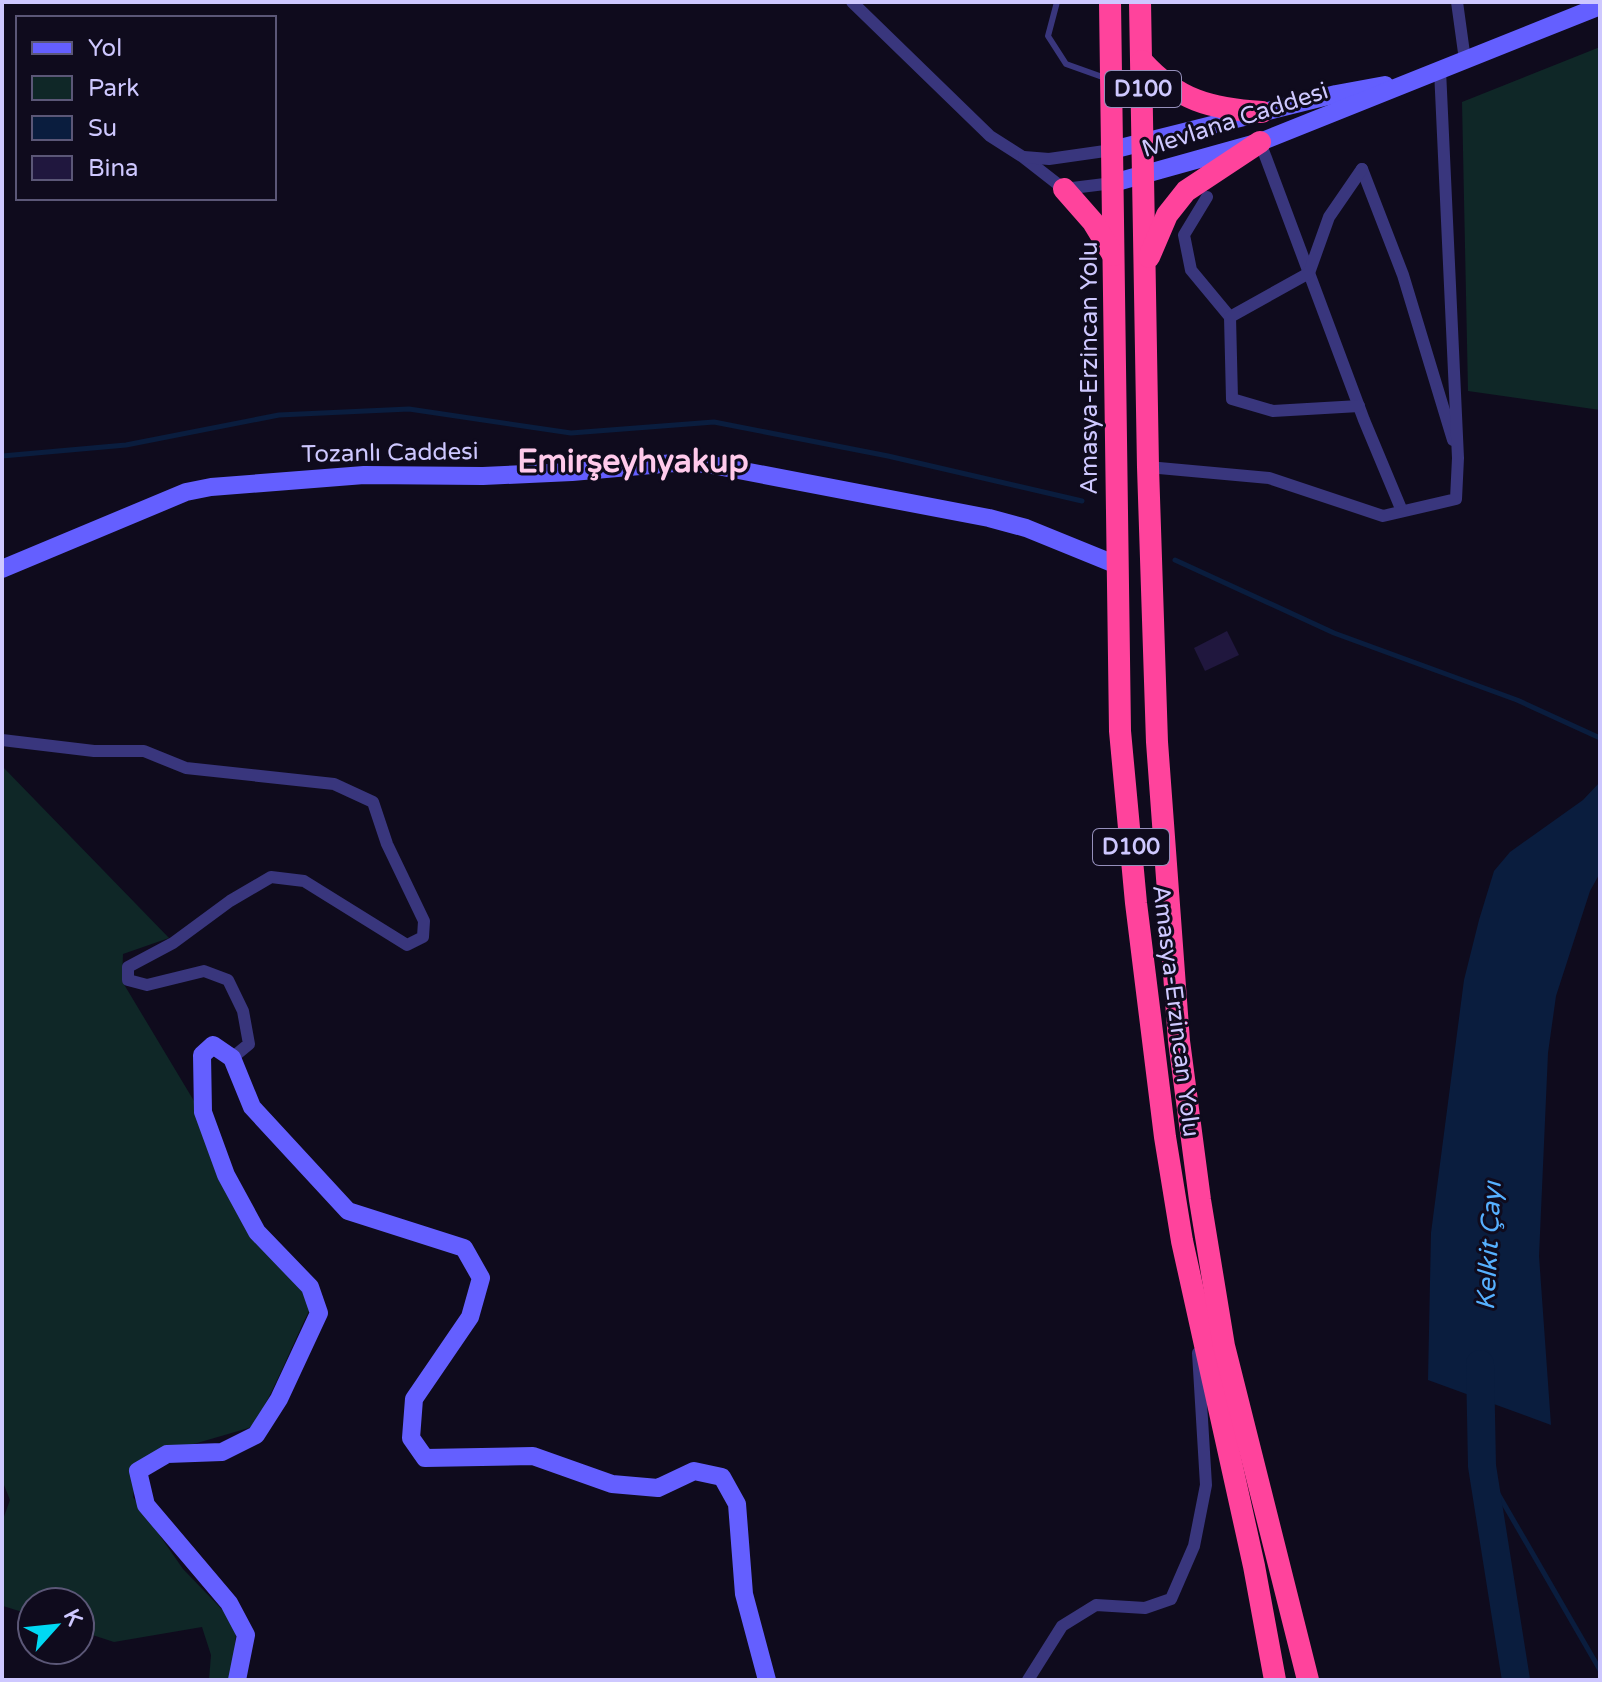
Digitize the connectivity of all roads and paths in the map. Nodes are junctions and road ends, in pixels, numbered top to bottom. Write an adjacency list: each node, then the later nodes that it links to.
1 (852, 2): 16 (street)
2 (1057, 2): 10 (lane)
3 (1110, 2): 10 (highway, Amasya-Erzincan Yolu / D100)
4 (1140, 2): 8 (highway, D100)
5 (1457, 2): 7 (street)
6 (1600, 6): 7 (street, Mevlana Caddesi)
7 (1465, 60): 9 (street, Mevlana Caddesi)
8 (1142, 61): 12 (highway); 13 (highway, D100)
9 (1440, 70): 11 (street, Mevlana Caddesi); 26 (street)
10 (1112, 80): 15 (highway, Amasya-Erzincan Yolu / D100)
11 (1415, 80): 12 (street, Mevlana Caddesi); 14 (street, Mevlana Caddesi)
12 (1262, 112): 13 (street, Mevlana Caddesi)
13 (1144, 141): 15 (street, Mevlana Caddesi); 17 (highway, D100)
14 (1260, 142): 17 (street, Mevlana Caddesi); 22 (highway); 23 (street)
15 (1112, 150): 16 (street); 18 (highway, Amasya-Erzincan Yolu / D100)
16 (1023, 157): 19 (street)
17 (1144, 175): 18 (street, Mevlana Caddesi); 22 (highway, D100)
18 (1113, 183): 19 (street); 21 (highway, Amasya-Erzincan Yolu / D100)
19 (1064, 189): 21 (highway)
20 (1207, 197): 24 (street)
21 (1115, 259): 29 (highway, Amasya-Erzincan Yolu / D100)
22 (1145, 265): 27 (highway, D100)
23 (1309, 273): 24 (street); 25 (street); 26 (street)
24 (1230, 317): 25 (street)
25 (1359, 406): 28 (street)
26 (1458, 458): 28 (street)
27 (1148, 467): 28 (street); 38 (highway, D100)
28 (1402, 511)
29 (1117, 565): 30 (street, Tozanlı Caddesi); 33 (highway, Amasya-Erzincan Yolu / D100)
30 (2, 569)
31 (2, 740): 32 (street)
32 (232, 1058): 34 (street); 35 (street)
33 (1197, 1306): 36 (street); 37 (highway, Amasya-Erzincan Yolu / D100)
34 (237, 1680)
35 (767, 1680)
36 (1028, 1680)
37 (1275, 1680)
38 (1308, 1680)

